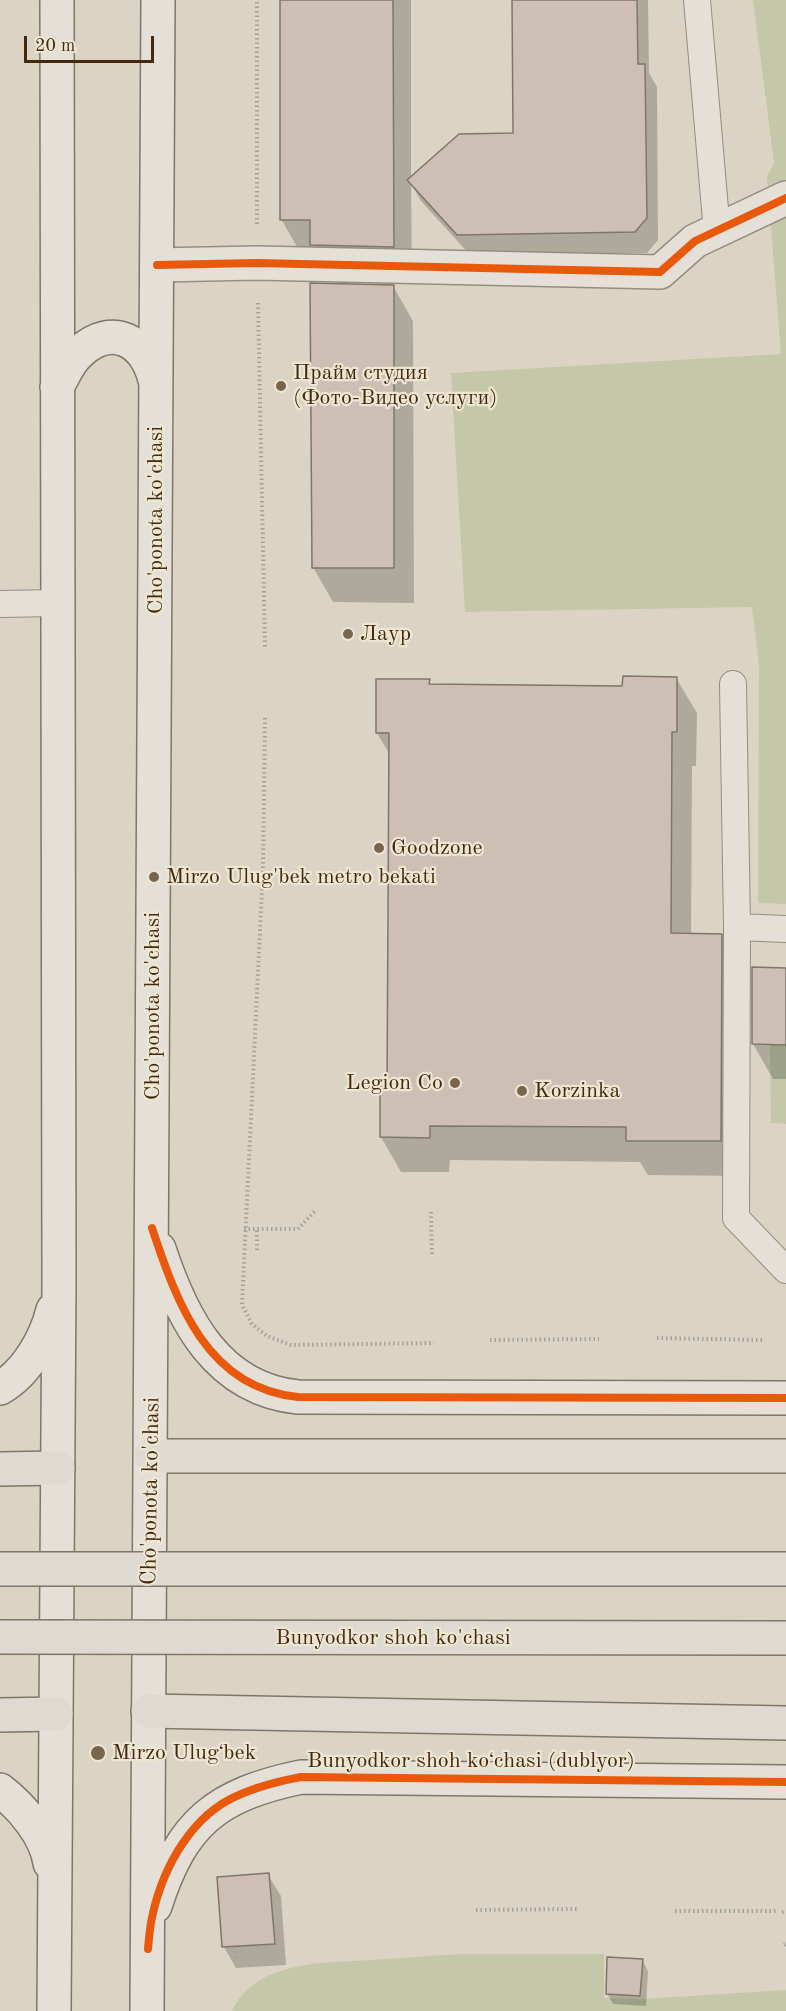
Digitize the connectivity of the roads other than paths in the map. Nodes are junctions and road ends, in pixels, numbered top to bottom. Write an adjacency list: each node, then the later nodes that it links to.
1 (57, 0): 8 (main road)
2 (158, 0): 6 (main road, Cho'ponota ko'chasi)
3 (696, 0): 5 (lane)
4 (786, 198): 5 (main road)
5 (717, 232): 6 (main road)
6 (157, 264): 7 (main road, Cho'ponota ko'chasi)
7 (156, 385): 8 (main road); 14 (main road, Cho'ponota ko'chasi)
8 (57, 387): 9 (main road)
9 (58, 603): 10 (lane); 16 (main road)
10 (0, 604)
11 (733, 684): 12 (lane)
12 (737, 927): 13 (lane); 15 (lane)
13 (786, 929)
14 (152, 1228): 18 (main road); 19 (main road, Cho'ponota ko'chasi)
15 (786, 1270)
16 (59, 1282): 17 (main road); 21 (main road)
17 (0, 1388)
18 (786, 1398)
19 (152, 1456): 20 (main road); 27 (main road, Cho'ponota ko'chasi)
20 (786, 1456)
21 (58, 1468): 22 (main road); 28 (main road)
22 (0, 1469)
23 (0, 1569): 24 (main road, bridge)
24 (786, 1569)
25 (0, 1637): 26 (main road, Bunyodkor shoh ko'chasi, bridge)
26 (786, 1638)
27 (148, 1711): 30 (main road); 34 (main road, Cho'ponota ko'chasi)
28 (56, 1714): 29 (main road); 33 (main road)
29 (0, 1715)
30 (786, 1723)
31 (786, 1782): 34 (main road, Bunyodkor shoh koʻchasi (dublyor))
32 (0, 1790): 33 (main road)
33 (55, 1891): 35 (main road)
34 (147, 1949): 36 (main road, Cho'ponota ko'chasi)
35 (54, 2011)
36 (147, 2011)

